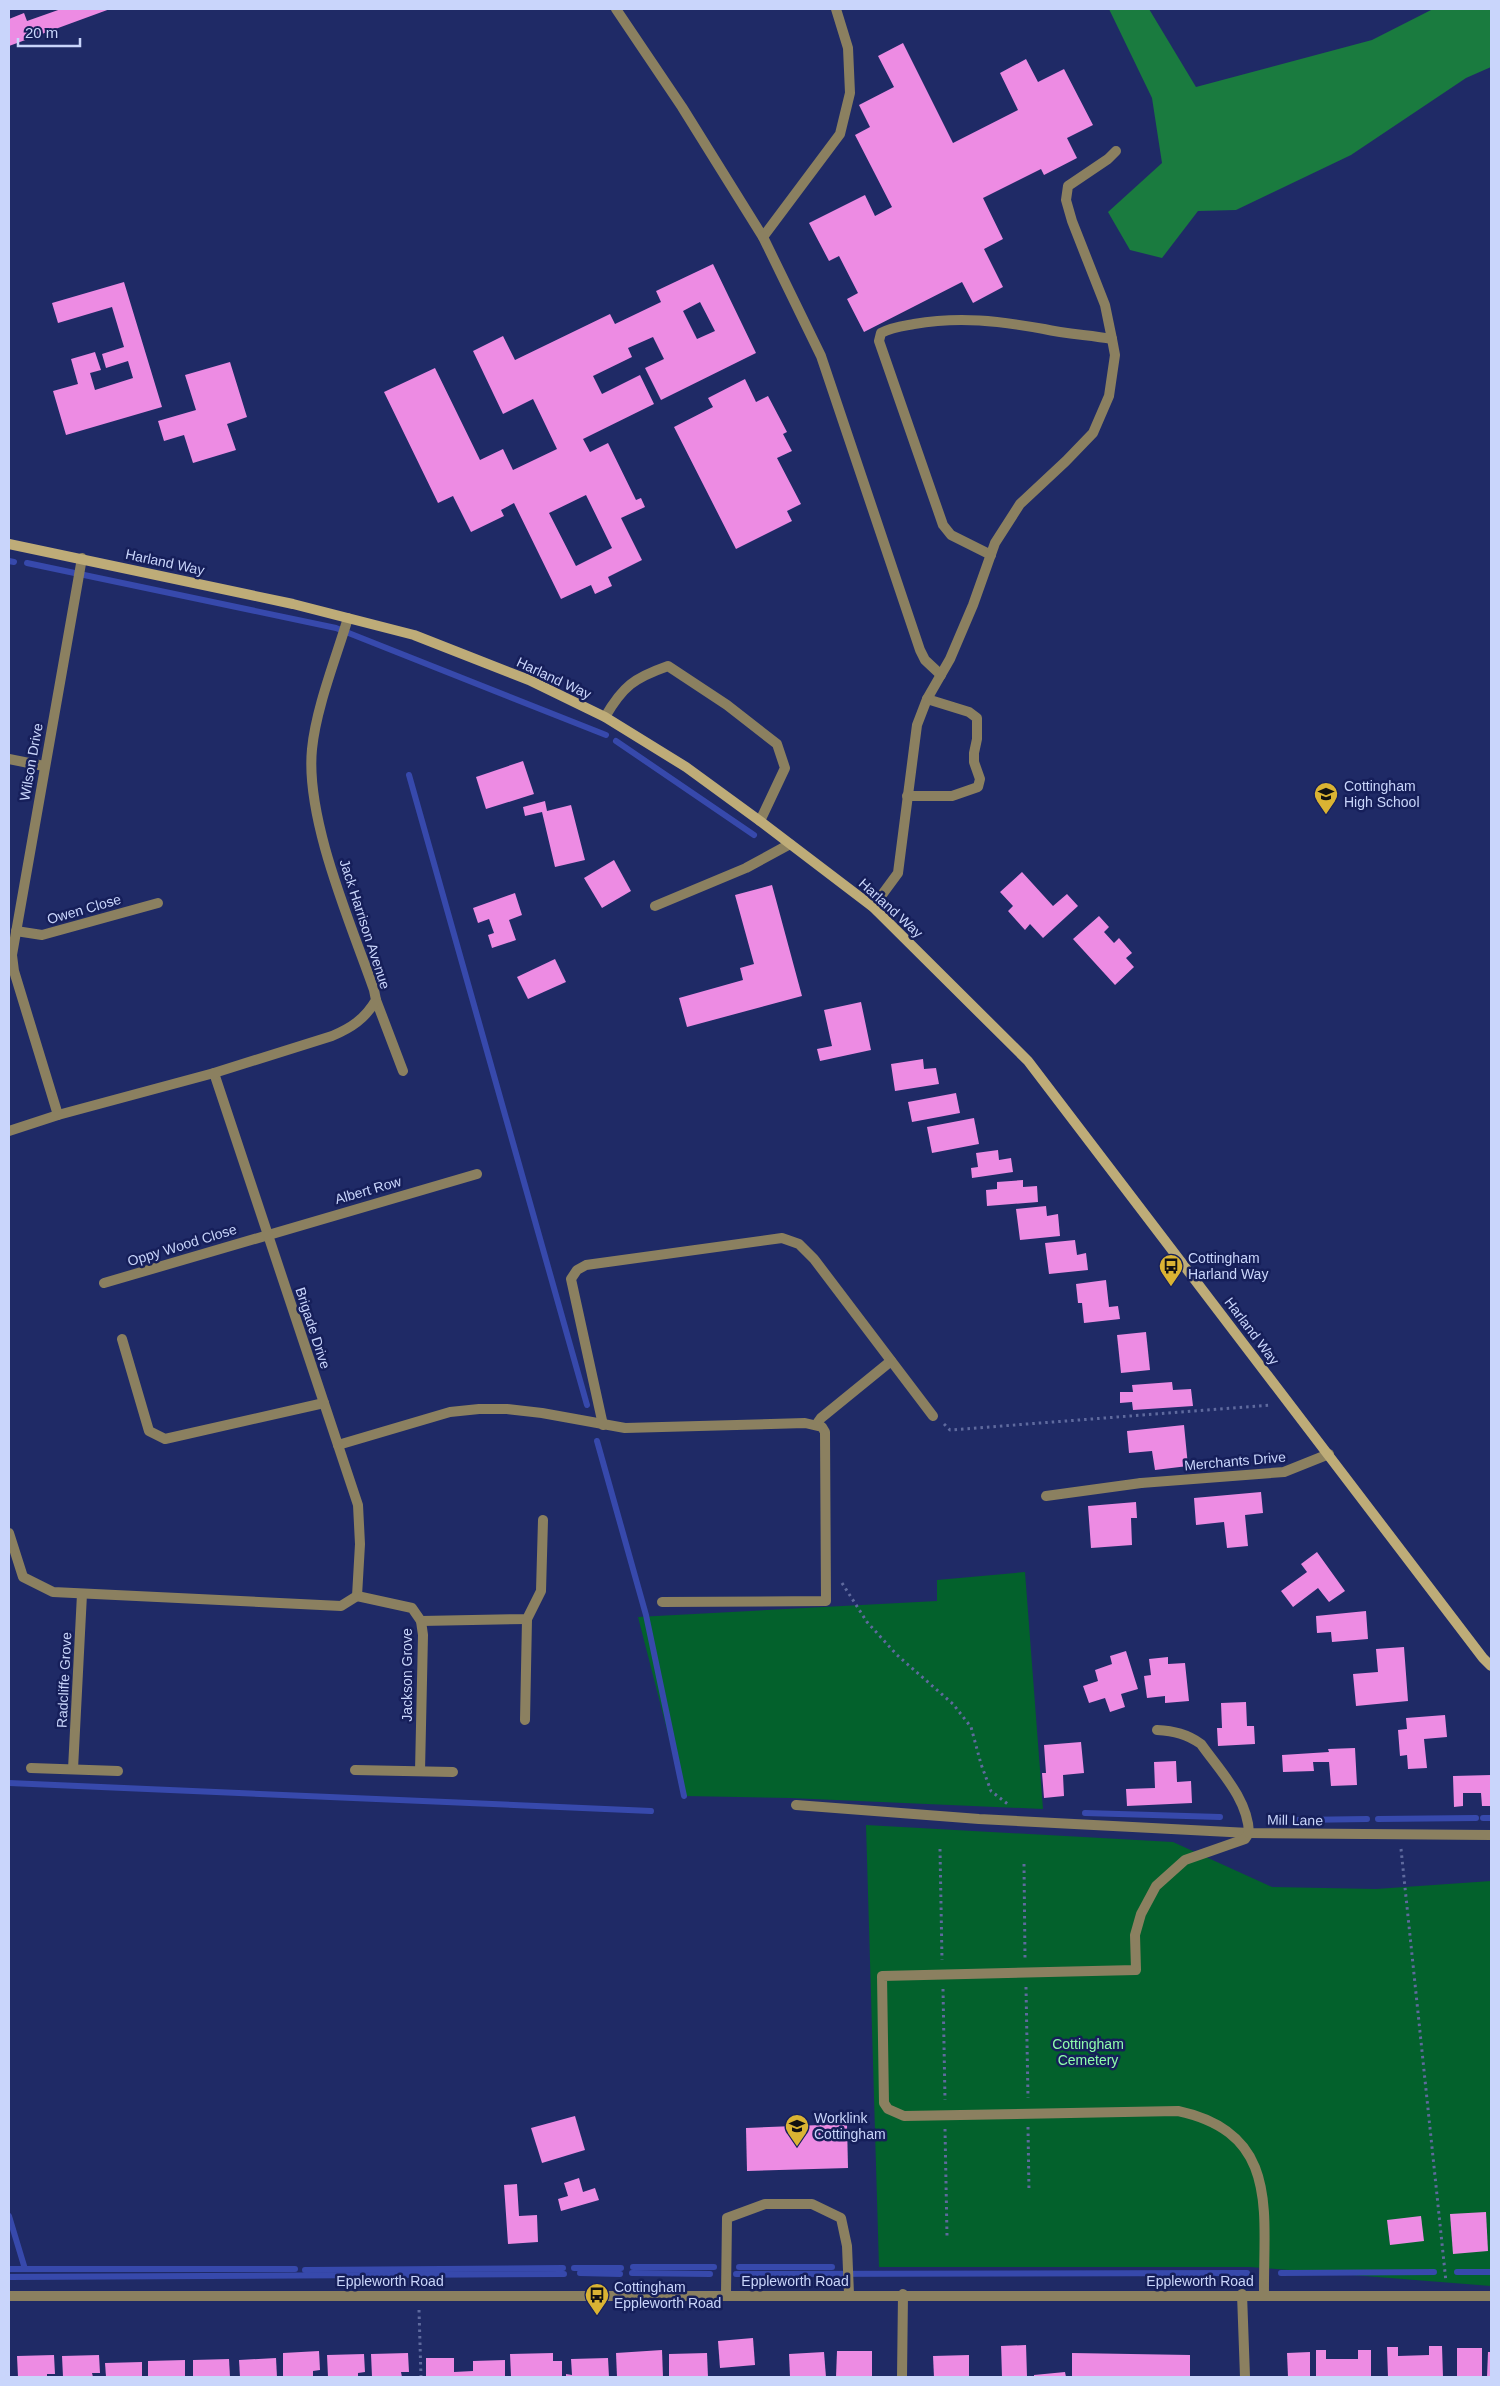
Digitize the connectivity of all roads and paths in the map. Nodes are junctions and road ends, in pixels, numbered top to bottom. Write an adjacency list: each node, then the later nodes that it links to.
1 (616, 9): 4 (street)
2 (836, 9): 4 (street)
3 (1116, 150): 5 (street)
4 (763, 237): 10 (street)
5 (1112, 339): 7 (street); 7 (street)
6 (9, 544): 8 (main road, Harland Way)
7 (991, 555): 10 (street)
8 (82, 558): 9 (main road, Harland Way); 14 (street, Wilson Drive)
9 (348, 618): 12 (main road, Harland Way); 23 (street, Jack Harrison Avenue)
10 (941, 675): 11 (street)
11 (927, 700): 15 (street); 15 (street)
12 (605, 717): 16 (main road, Harland Way); 16 (street)
13 (9, 759): 14 (street)
14 (44, 766): 21 (street, Wilson Drive)
15 (907, 796): 20 (street)
16 (760, 821): 17 (main road, Harland Way)
17 (790, 844): 19 (street); 20 (main road, Harland Way)
18 (158, 903): 21 (street, Owen Close)
19 (655, 906)
20 (873, 907): 34 (main road, Harland Way)
21 (16, 931): 22 (street, Wilson Drive)
22 (11, 946): 26 (street, Wilson Drive)
23 (376, 1000): 24 (street); 25 (street, Jack Harrison Avenue)
24 (404, 1071)
25 (214, 1073): 26 (street, Jack Harrison Avenue); 29 (street, Brigade Drive)
26 (58, 1115): 27 (street, Jack Harrison Avenue)
27 (9, 1132)
28 (477, 1174): 29 (street, Albert Row)
29 (268, 1234): 30 (street, Oppy Wood Close); 33 (street, Brigade Drive)
30 (104, 1283)
31 (122, 1339): 33 (street)
32 (890, 1361): 35 (street); 36 (street); 37 (street)
33 (324, 1403): 38 (street, Brigade Drive)
34 (1290, 1403): 35 (path); 39 (main road, Harland Way)
35 (934, 1416)
36 (816, 1425): 37 (street); 46 (street)
37 (604, 1426): 38 (street)
38 (338, 1445): 45 (street, Brigade Drive)
39 (1329, 1454): 40 (street, Merchants Drive); 49 (main road, Harland Way)
40 (1046, 1496)
41 (543, 1520): 47 (street)
42 (9, 1533): 44 (street)
43 (841, 1582): 59 (path)
44 (82, 1594): 45 (street); 53 (street, Radcliffe Grove)
45 (357, 1596): 48 (street, Jackson Grove)
46 (662, 1602)
47 (527, 1618): 48 (street); 50 (street)
48 (421, 1621): 56 (street, Jackson Grove)
49 (1491, 1666)
50 (524, 1720)
51 (1157, 1730): 60 (street, Mill Lane)
52 (31, 1768): 53 (street)
53 (73, 1768): 54 (street)
54 (118, 1770)
55 (355, 1770): 56 (street)
56 (420, 1771): 57 (street)
57 (453, 1772)
58 (796, 1806): 59 (street)
59 (1029, 1822): 60 (street)
60 (1249, 1833): 61 (street, Mill Lane); 65 (street)
61 (1399, 1835): 62 (street, Mill Lane); 78 (path)
62 (1491, 1835)
63 (940, 1849): 66 (path)
64 (1024, 1864): 65 (path)
65 (1026, 1974): 66 (street); 67 (path)
66 (942, 1975): 68 (path); 68 (street)
67 (1028, 2114): 68 (street); 69 (path); 75 (street)
68 (945, 2116): 70 (path)
69 (1029, 2192)
70 (947, 2236)
71 (726, 2294): 72 (street, Eppleworth Road); 72 (street); 76 (street, Eppleworth Road)
72 (849, 2294): 73 (street, Eppleworth Road)
73 (903, 2294): 74 (street, Eppleworth Road); 81 (street)
74 (1242, 2294): 75 (street, Eppleworth Road); 82 (street)
75 (1264, 2294): 78 (street, Eppleworth Road)
76 (418, 2295): 77 (street, Eppleworth Road); 80 (path)
77 (9, 2296)
78 (1448, 2296): 79 (street, Eppleworth Road)
79 (1491, 2296)
80 (421, 2377)
81 (902, 2377)
82 (1245, 2377)

